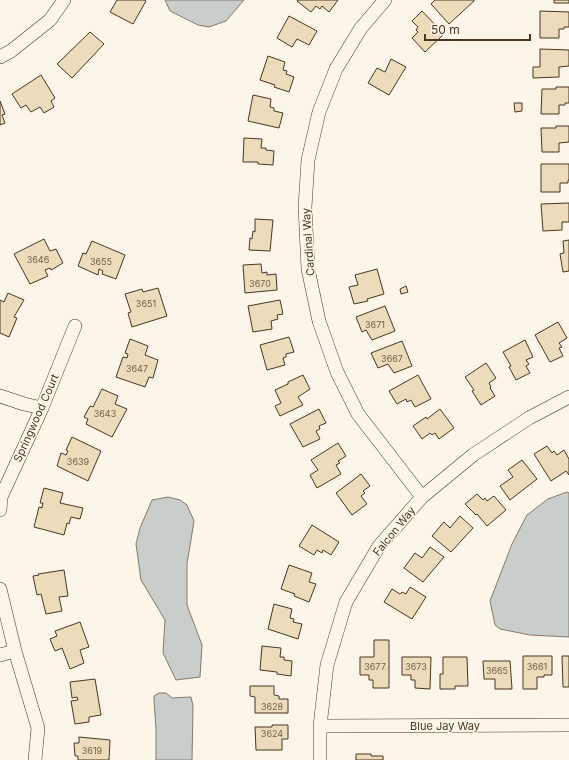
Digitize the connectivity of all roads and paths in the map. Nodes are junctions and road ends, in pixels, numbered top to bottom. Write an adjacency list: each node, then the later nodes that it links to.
1 (64, 0): 3 (street)
2 (385, 0): 8 (street, Cardinal Way)
3 (0, 57)
4 (75, 326): 7 (street, Springwood Court)
5 (0, 396): 7 (street)
6 (569, 397): 8 (street, Falcon Way)
7 (42, 408): 9 (street, Springwood Court)
8 (422, 497): 14 (street, Falcon Way)
9 (0, 510)
10 (0, 589): 11 (street)
11 (15, 651): 12 (street); 15 (street)
12 (0, 655)
13 (569, 725): 14 (street, Blue Jay Way)
14 (320, 726): 16 (street, Falcon Way)
15 (35, 760)
16 (320, 760)

